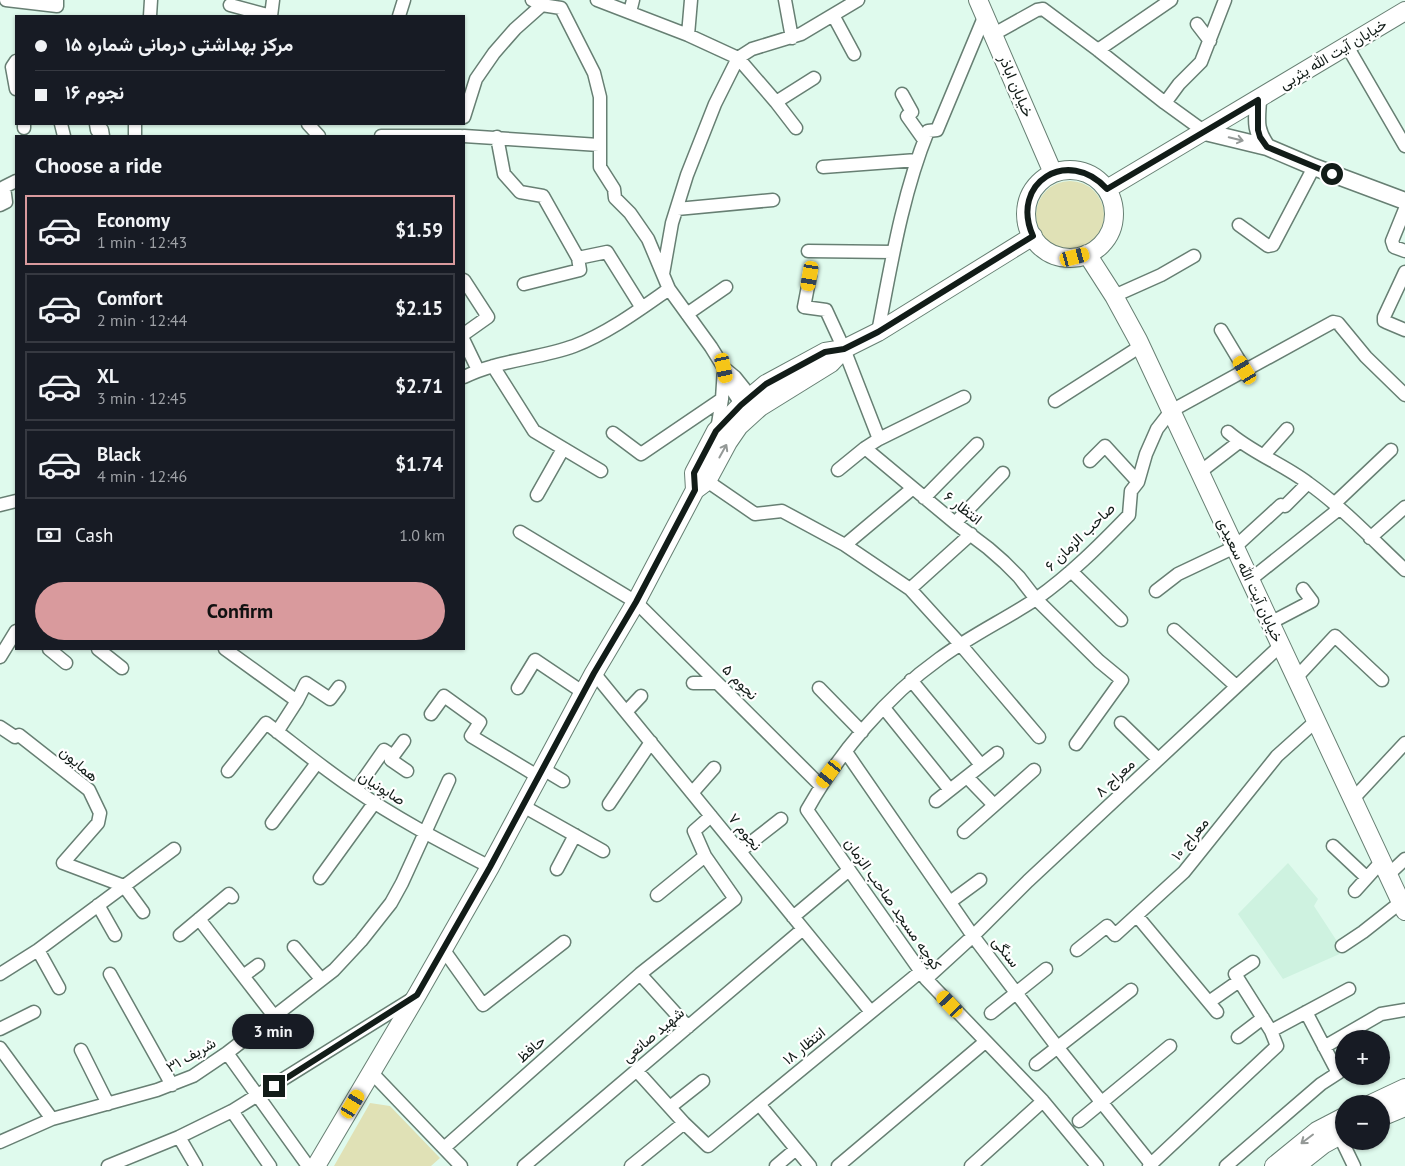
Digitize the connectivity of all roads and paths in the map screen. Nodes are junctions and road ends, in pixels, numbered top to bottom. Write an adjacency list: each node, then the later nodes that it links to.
1 (6, 0): 10 (street)
2 (151, 0): 18 (street)
3 (273, 0): 20 (street)
4 (404, 0): 21 (street)
5 (597, 0): 14 (street)
6 (691, 0): 26 (street)
7 (785, 0): 27 (street)
8 (858, 0): 22 (street)
9 (1171, 0): 30 (street)
10 (34, 1): 17 (street)
11 (1223, 1): 28 (street)
12 (537, 3): 13 (street); 40 (street)
13 (565, 4): 50 (street)
14 (631, 6): 26 (street)
15 (229, 7): 19 (street)
16 (981, 7): 25 (main road, خیابان اباذر); 49 (street)
17 (54, 8)
18 (150, 15)
19 (266, 15)
20 (271, 15)
21 (399, 15)
22 (833, 15): 27 (street); 31 (street)
23 (1403, 16): 29 (main road, خیابان آیت الله یثربی)
24 (1197, 24): 28 (street)
25 (994, 34): 30 (street); 56 (main road, خیابان اباذر)
26 (688, 35): 32 (street)
27 (792, 38): 32 (street)
28 (1210, 41): 39 (street)
29 (1348, 46): 37 (main road, خیابان آیت الله یثربی); 51 (street)
30 (1098, 50): 39 (street)
31 (854, 54)
32 (738, 58): 38 (street); 62 (street)
33 (15, 62): 35 (street)
34 (814, 78): 38 (street)
35 (15, 84)
36 (902, 94): 49 (street)
37 (1258, 100): 44 (main road, خیابان آیت الله یثربی); 52 (street)
38 (776, 102): 43 (street)
39 (1164, 103): 44 (street)
40 (465, 114)
41 (96, 125): 45 (street)
42 (309, 125): 46 (street)
43 (796, 128)
44 (1205, 132): 52 (street, one-way to 52); 58 (main road, خیابان آیت الله یثربی)
45 (103, 135)
46 (318, 135)
47 (465, 136): 48 (street)
48 (497, 137): 50 (street); 71 (street)
49 (924, 140): 53 (street)
50 (599, 145): 73 (street)
51 (1405, 146)
52 (1267, 147): 55 (street)
53 (917, 160): 54 (street); 68 (street)
54 (823, 167)
55 (1314, 167): 60 (street); 64 (street)
56 (1053, 173): 58 (main road); 65 (main road)
57 (15, 182): 61 (street)
58 (1107, 189): 69 (main road)
59 (773, 200): 62 (street)
60 (1405, 201)
61 (0, 205)
62 (677, 208): 73 (street)
63 (1405, 209): 67 (street)
64 (1239, 225)
65 (1033, 236): 69 (main road); 84 (main road)
66 (808, 251): 68 (street)
67 (1405, 251)
68 (893, 252): 84 (street)
69 (1088, 254): 79 (main road, خیابان آیت الله سعیدی)
70 (1194, 256): 79 (street)
71 (578, 258): 76 (street); 80 (street)
72 (1405, 272): 83 (street)
73 (663, 274): 78 (street)
74 (810, 276): 88 (street)
75 (465, 282): 85 (street)
76 (524, 284)
77 (726, 287): 81 (street)
78 (669, 290): 80 (street); 81 (street)
79 (1114, 296): 87 (main road, خیابان آیت الله سعیدی)
80 (642, 308): 89 (street)
81 (687, 314): 90 (street)
82 (1221, 330): 92 (street)
83 (1405, 330)
84 (878, 332): 88 (main road)
85 (465, 333)
86 (465, 343): 91 (street)
87 (1141, 346): 97 (street); 99 (main road, خیابان آیت الله سعیدی)
88 (844, 349): 98 (main road); 104 (street)
89 (493, 366): 91 (street); 108 (street)
90 (724, 368): 96 (street); 98 (street)
91 (478, 370): 93 (street)
92 (1245, 370): 94 (street); 99 (street)
93 (465, 376)
94 (1405, 395)
95 (964, 397): 104 (street)
96 (722, 399): 101 (street); 103 (street)
97 (1055, 401)
98 (750, 406): 101 (main road); 118 (main road, one-way to 98)
99 (1171, 411): 114 (main road, خیابان آیت الله سعیدی); 116 (street, صاحب الزمان ۶)
100 (1287, 429): 110 (street)
101 (716, 431): 118 (main road)
102 (1228, 432): 105 (street)
103 (612, 434)
104 (879, 439): 107 (street)
105 (1240, 442): 110 (street); 114 (street)
106 (977, 444): 121 (street)
107 (865, 448): 112 (street); 119 (street, انتظار ۶)
108 (563, 449): 113 (street); 120 (street)
109 (1391, 450): 124 (street)
110 (1264, 455): 117 (street)
111 (1090, 461): 116 (street)
112 (838, 470)
113 (601, 471)
114 (1200, 472): 131 (main road, خیابان آیت الله سعیدی)
115 (1003, 473): 126 (street)
116 (1138, 482): 133 (street, صاحب الزمان ۶)
117 (1308, 483): 124 (street); 131 (street)
118 (701, 485): 130 (street); 139 (main road)
119 (913, 488): 121 (street, انتظار ۶); 130 (street)
120 (538, 495)
121 (924, 498): 126 (street, انتظار ۶)
122 (15, 501): 123 (street)
123 (0, 505)
124 (1337, 507): 129 (street); 134 (street)
125 (1405, 507): 129 (street)
126 (955, 523): 128 (street, انتظار ۶)
127 (520, 532): 139 (street, نجوم ۵)
128 (971, 534): 135 (street); 138 (street, انتظار ۶)
129 (1370, 538): 132 (street)
130 (846, 545): 135 (street)
131 (1235, 547): 134 (main road, خیابان آیت الله سعیدی); 137 (street)
132 (1405, 570)
133 (1071, 571): 138 (street, صاحب الزمان ۶); 140 (street)
134 (1250, 580): 141 (main road, خیابان آیت الله سعیدی)
135 (910, 589): 144 (street)
136 (1304, 589): 141 (street)
137 (1156, 591)
138 (1036, 599): 144 (street, صاحب الزمان ۶); 177 (street, انتظار ۶)
139 (636, 602): 152 (main road); 157 (street, نجوم ۵)
140 (1121, 620)
141 (1270, 622): 145 (main road, خیابان آیت الله سعیدی)
142 (1174, 630): 158 (street)
143 (15, 633): 149 (street)
144 (960, 644): 154 (street, صاحب الزمان ۶); 173 (street)
145 (1281, 645): 153 (main road, خیابان آیت الله سعیدی); 158 (street, معراج ۸)
146 (50, 650): 150 (street)
147 (99, 650): 151 (street)
148 (226, 650): 164 (street)
149 (0, 657)
150 (66, 663)
151 (122, 668)
152 (594, 673): 162 (main road); 166 (street, نجوم ۷)
153 (1296, 678): 155 (street); 168 (main road, خیابان آیت الله سعیدی)
154 (911, 680): 165 (street, صاحب الزمان ۶); 183 (street)
155 (1382, 680)
156 (693, 683): 157 (street)
157 (717, 683): 192 (street, نجوم ۵)
158 (1236, 686): 181 (street, معراج ۸)
159 (339, 687): 164 (street)
160 (518, 688): 162 (street)
161 (819, 688): 172 (street)
162 (584, 693): 188 (main road)
163 (641, 696): 166 (street)
164 (297, 701): 171 (street)
165 (884, 708): 172 (street, صاحب الزمان ۶); 194 (street)
166 (626, 712): 175 (street, نجوم ۷)
167 (431, 714): 188 (street)
168 (1316, 721): 196 (main road, خیابان آیت الله سعیدی); 229 (street, معراج ۱۰)
169 (1121, 724): 181 (street)
170 (0, 726): 221 (street, همایون)
171 (277, 732): 182 (street, صابونیان); 186 (street, صابونیان)
172 (862, 732): 178 (street, صاحب الزمان ۶)
173 (1039, 737)
174 (404, 741): 180 (street)
175 (651, 742): 195 (street, نجوم ۷); 199 (street)
176 (1405, 743): 196 (street)
177 (1076, 744)
178 (846, 752): 192 (street, صاحب الزمان ۶); 225 (street, سنگی)
179 (997, 752): 183 (street)
180 (393, 756): 187 (street); 193 (street)
181 (1158, 759): 235 (street, معراج ۸)
182 (316, 763): 193 (street, صابونیان); 204 (street)
183 (981, 765): 189 (street)
184 (714, 768): 195 (street)
185 (1034, 770): 200 (street)
186 (228, 771)
187 (407, 771)
188 (541, 773): 191 (street); 201 (main road)
189 (967, 777): 194 (street); 200 (street)
190 (449, 780): 206 (street, شریف ۳۱)
191 (563, 781)
192 (821, 786): 217 (street, کوچه مسجد صاحب الزمان)
193 (356, 790): 198 (street, صابونیان)
194 (950, 790): 197 (street)
195 (692, 793): 202 (street, نجوم ۷)
196 (1353, 799): 215 (main road, خیابان آیت الله سعیدی)
197 (936, 801)
198 (375, 802): 206 (street, صابونیان); 219 (street)
199 (609, 804)
200 (994, 805): 205 (street)
201 (523, 806): 207 (street); 214 (main road)
202 (711, 816): 211 (street, نجوم ۷); 212 (street)
203 (781, 819): 211 (street)
204 (272, 823)
205 (964, 832)
206 (424, 833): 214 (street, صابونیان); 250 (street, شریف ۳۱)
207 (575, 835): 210 (street); 216 (street)
208 (1333, 846): 218 (street)
209 (174, 849): 221 (street)
210 (603, 851)
211 (740, 851): 230 (street, نجوم ۷)
212 (705, 856): 223 (street); 247 (street, حافظ)
213 (1405, 859): 215 (street)
214 (490, 867): 239 (main road)
215 (1385, 868): 218 (street); 227 (main road, خیابان آیت الله سعیدی)
216 (557, 869)
217 (849, 870): 230 (street); 248 (street, کوچه مسجد صاحب الزمان)
218 (1366, 877): 222 (street)
219 (320, 878)
220 (980, 880): 225 (street)
221 (124, 886): 226 (street); 228 (street)
222 (1355, 891)
223 (656, 895)
224 (232, 898): 231 (street)
225 (950, 902): 235 (street, سنگی)
226 (98, 905): 233 (street); 240 (street)
227 (1403, 907): 237 (street)
228 (143, 912)
229 (1137, 916): 241 (street, معراج ۱۰); 251 (street)
230 (793, 917): 232 (street, نجوم ۷)
231 (199, 919): 234 (street); 249 (street)
232 (803, 929): 259 (street, نجوم ۷); 264 (street, شهید صانعی)
233 (116, 935)
234 (180, 935)
235 (973, 936): 248 (street, معراج ۸); 255 (street, سنگی)
236 (564, 942): 239 (street)
237 (1342, 946)
238 (294, 947): 250 (street)
239 (443, 949): 256 (main road)
240 (38, 950): 245 (street); 252 (street)
241 (1077, 950)
242 (1253, 962): 251 (street)
243 (258, 965): 249 (street)
244 (1046, 970): 255 (street)
245 (0, 974)
246 (110, 974): 281 (street)
247 (640, 974): 264 (street); 300 (street, حافظ)
248 (923, 975): 259 (street, انتظار ۱۸); 269 (street, کوچه مسجد صاحب الزمان)
249 (243, 976): 262 (street)
250 (322, 979): 262 (street, شریف ۳۱)
251 (1239, 981): 263 (street)
252 (59, 988)
253 (1349, 989): 260 (street)
254 (1130, 990): 274 (street)
255 (1017, 992): 261 (street); 274 (street, سنگی)
256 (417, 995): 279 (main road); 284 (street)
257 (1405, 1010): 266 (street)
258 (34, 1012): 265 (street)
259 (871, 1012): 288 (street, انتظار ۱۸)
260 (1306, 1012): 267 (street); 272 (street)
261 (991, 1013)
262 (274, 1016): 276 (street, شریف ۳۱)
263 (1263, 1018): 267 (street); 268 (street)
264 (688, 1026): 278 (street, شهید صانعی)
265 (0, 1029)
266 (1363, 1030)
267 (1271, 1031): 304 (street)
268 (1238, 1038)
269 (985, 1042): 285 (street, کوچه مسجد صاحب الزمان); 315 (street)
270 (1335, 1043): 272 (street)
271 (1170, 1046): 286 (street)
272 (1324, 1047): 318 (street)
273 (0, 1048): 293 (street)
274 (1058, 1048): 277 (street); 286 (street, سنگی)
275 (81, 1050): 287 (street)
276 (227, 1053): 281 (street, شریف ۳۱); 284 (street)
277 (1036, 1064)
278 (637, 1070): 289 (street); 311 (street, شهید صانعی)
279 (372, 1072): 300 (street); 309 (main road)
280 (703, 1081): 289 (street)
281 (172, 1085): 287 (street, شریف ۳۱)
282 (1405, 1088): 283 (main road)
283 (1390, 1095)
284 (258, 1096): 291 (street); 308 (street)
285 (1043, 1101): 316 (street); 317 (street, کوچه مسجد صاحب الزمان)
286 (1103, 1102): 294 (street); 304 (street, سنگی)
287 (108, 1104): 293 (street, شریف ۳۱)
288 (758, 1104): 296 (street, انتظار ۱۸); 301 (street)
289 (670, 1107): 296 (street)
290 (1405, 1107): 292 (main road)
291 (232, 1111): 297 (street); 307 (street)
292 (1390, 1113)
293 (52, 1119): 299 (street, شریف ۳۱)
294 (1079, 1121)
295 (1335, 1122): 319 (main road, one-way to 319)
296 (684, 1123): 312 (street)
297 (179, 1137): 303 (street); 306 (street)
298 (1335, 1138): 320 (main road)
299 (1, 1139)
300 (444, 1148): 310 (street)
301 (796, 1149): 313 (street); 314 (street)
302 (1348, 1150): 321 (street)
303 (129, 1162): 305 (street)
304 (1150, 1165)
305 (108, 1166)
306 (196, 1166)
307 (270, 1166)
308 (308, 1166)
309 (316, 1166)
310 (461, 1166)
311 (524, 1166)
312 (631, 1166)
313 (776, 1166)
314 (810, 1166)
315 (838, 1166)
316 (971, 1166)
317 (1096, 1166)
318 (1226, 1166)
319 (1274, 1166)
320 (1296, 1166)
321 (1354, 1166)

